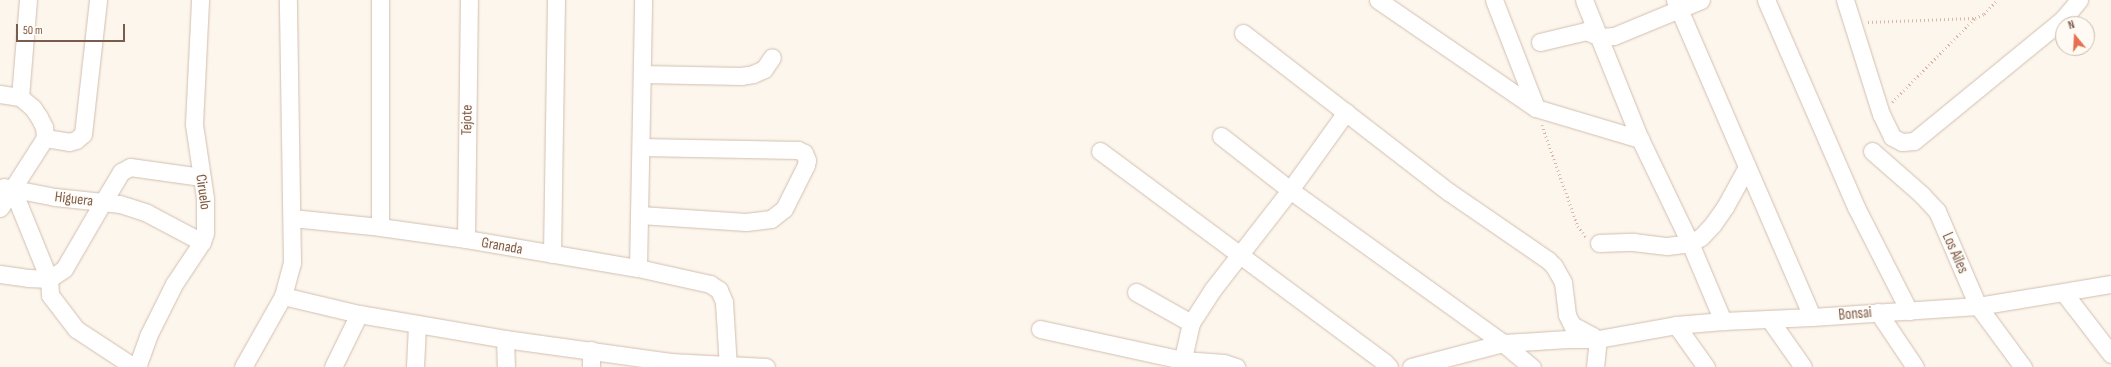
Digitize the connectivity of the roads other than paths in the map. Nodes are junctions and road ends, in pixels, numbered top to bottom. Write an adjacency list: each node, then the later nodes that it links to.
1 (28, 0): 23 (street)
2 (98, 0): 27 (street)
3 (200, 0): 33 (street, Ciruelo)
4 (288, 0): 39 (street)
5 (380, 0): 40 (street)
6 (469, 0): 41 (street, Tejote)
7 (556, 0): 45 (street)
8 (643, 0): 21 (street)
9 (1378, 0): 24 (street)
10 (1494, 0): 24 (street)
11 (1584, 0): 18 (street)
12 (1699, 0): 16 (street)
13 (1766, 0): 55 (street)
14 (1845, 0): 15 (street)
15 (2079, 0)
16 (1677, 5): 18 (street); 32 (street)
17 (1243, 33): 25 (street)
18 (1600, 37): 19 (street); 28 (street)
19 (1540, 42)
20 (772, 57): 21 (street)
21 (642, 74): 29 (street)
22 (0, 94): 23 (street)
23 (20, 97): 27 (street)
24 (1536, 108): 28 (street)
25 (1346, 112): 35 (street); 66 (street)
26 (1221, 136): 35 (street)
27 (45, 138): 34 (street)
28 (1640, 139): 44 (street)
29 (641, 147): 38 (street); 38 (street)
30 (1100, 151): 46 (street)
31 (1872, 151): 54 (street, Los Ailes)
32 (1747, 167): 44 (street); 58 (street)
33 (201, 177): 36 (street, Higuera); 42 (street, Ciruelo)
34 (6, 187): 36 (street, Higuera); 37 (street); 49 (street)
35 (1290, 190): 46 (street); 67 (street)
36 (103, 202): 42 (street); 49 (street)
37 (0, 208)
38 (640, 215): 47 (street)
39 (292, 218): 40 (street, Granada); 53 (street)
40 (380, 227): 41 (street, Granada)
41 (466, 239): 45 (street, Granada)
42 (202, 242): 73 (street, Ciruelo)
43 (1599, 243): 44 (street)
44 (1690, 243): 60 (street)
45 (552, 254): 47 (street, Granada)
46 (1240, 254): 61 (street); 80 (street)
47 (638, 268): 72 (street, Granada)
48 (0, 274): 49 (street)
49 (49, 279): 73 (street)
50 (2111, 284): 52 (street, Bonsai)
51 (1136, 292): 61 (street)
52 (2064, 293): 54 (street, Bonsai); 68 (street)
53 (283, 296): 57 (street); 74 (street)
54 (1978, 306): 55 (street, Bonsai); 87 (street, Los Ailes)
55 (1909, 311): 56 (street, Bonsai)
56 (1878, 312): 58 (street, Bonsai); 86 (street)
57 (359, 314): 62 (street); 75 (street)
58 (1812, 317): 59 (street, Bonsai)
59 (1770, 320): 60 (street, Bonsai); 85 (street)
60 (1723, 321): 63 (street, Bonsai)
61 (1191, 323): 71 (street)
62 (417, 325): 65 (street); 76 (street)
63 (1676, 325): 66 (street, Bonsai); 84 (street)
64 (1040, 329): 71 (street)
65 (505, 339): 69 (street); 77 (street)
66 (1598, 339): 67 (street, Bonsai); 83 (street)
67 (1503, 342): 81 (street, Bonsai); 82 (street)
68 (2111, 354)
69 (591, 359): 70 (street)
70 (671, 364): 72 (street)
71 (1181, 364): 79 (street)
72 (728, 366): 78 (street)
73 (135, 367)
74 (242, 367)
75 (333, 367)
76 (415, 367)
77 (506, 367)
78 (766, 367)
79 (1236, 367)
80 (1389, 367)
81 (1411, 367)
82 (1532, 367)
83 (1595, 367)
84 (1706, 367)
85 (1802, 367)
86 (1915, 367)
87 (2023, 367)

